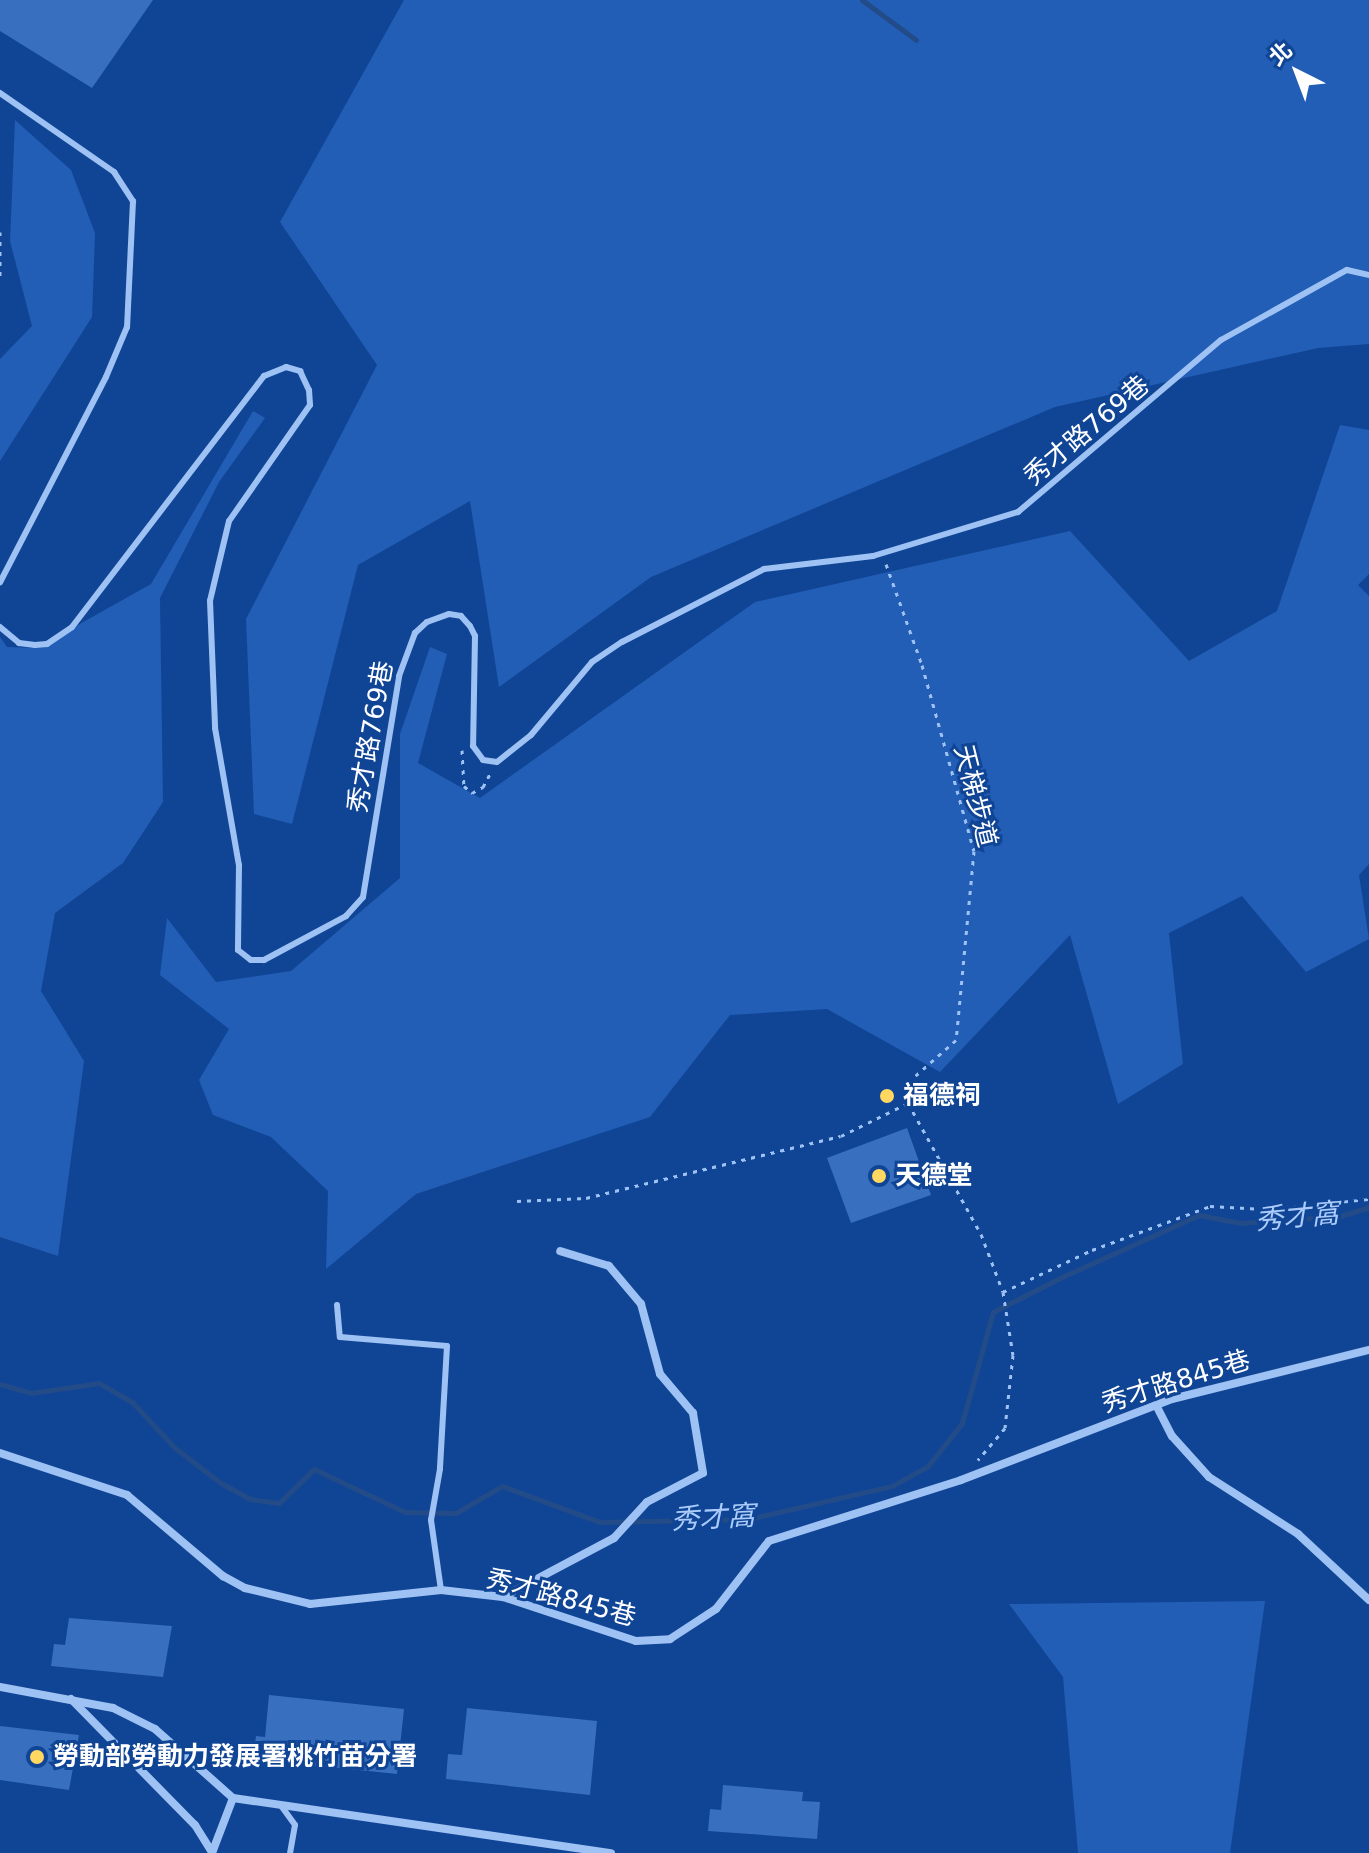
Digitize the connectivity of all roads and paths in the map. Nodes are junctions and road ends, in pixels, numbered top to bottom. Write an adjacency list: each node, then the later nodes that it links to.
1 (0, 93): 6 (lane)
2 (0, 232): 4 (path)
3 (1369, 275): 5 (lane, 秀才路769巷)
4 (0, 276)
5 (873, 556): 7 (lane, 秀才路769巷); 8 (path, 天梯步道)
6 (0, 582)
7 (0, 627)
8 (908, 1103): 10 (path); 12 (path)
9 (1369, 1199): 12 (path)
10 (517, 1201)
11 (560, 1251): 19 (street)
12 (1003, 1292): 17 (path)
13 (337, 1305): 18 (lane)
14 (1369, 1350): 15 (street, 秀才路845巷)
15 (1156, 1405): 17 (street, 秀才路845巷); 20 (street)
16 (0, 1453): 18 (street, 秀才路845巷)
17 (961, 1480): 19 (street, 秀才路845巷)
18 (441, 1590): 19 (street, 秀才路845巷)
19 (503, 1597)
20 (1369, 1600)
21 (0, 1687): 22 (street)
22 (71, 1698): 23 (street); 25 (street)
23 (233, 1798): 24 (street); 25 (street)
24 (282, 1807): 26 (lane); 27 (street)
25 (212, 1853)
26 (290, 1853)
27 (611, 1853)

